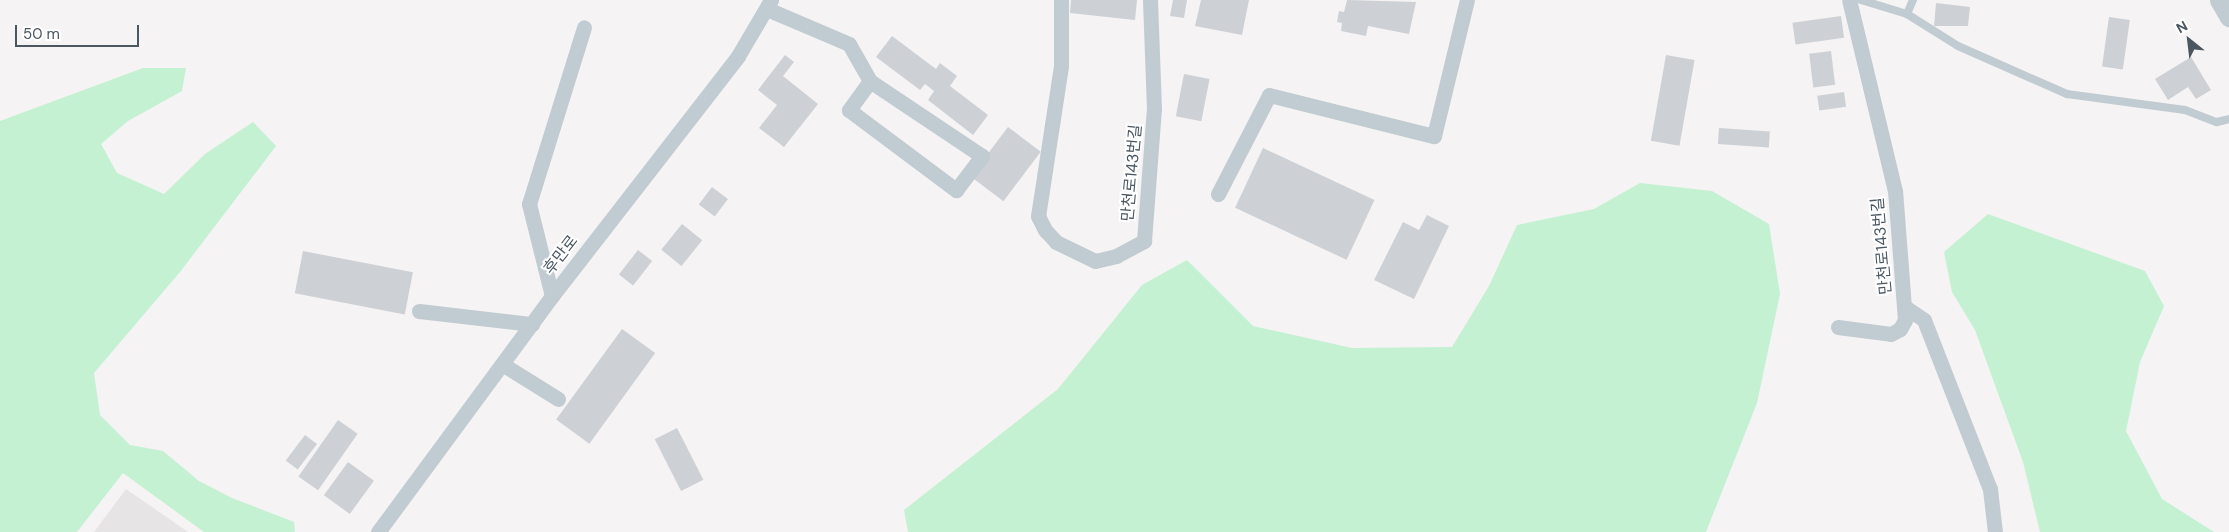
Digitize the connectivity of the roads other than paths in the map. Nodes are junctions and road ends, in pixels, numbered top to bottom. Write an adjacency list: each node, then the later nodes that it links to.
1 (1062, 0): 2 (street, 만천로143번길)
2 (1150, 0)
3 (1467, 0): 14 (street)
4 (1849, 0): 16 (street, 만천로143번길)
5 (1861, 0): 9 (lane)
6 (1914, 0): 9 (lane)
7 (2219, 0): 10 (street)
8 (769, 5): 12 (street); 15 (street, 후만로)
9 (1907, 14): 13 (lane)
10 (2229, 17)
11 (584, 28): 15 (street)
12 (870, 81): 12 (street)
13 (2229, 120)
14 (1218, 194)
15 (552, 296): 18 (street, 후만로)
16 (1905, 307): 19 (street); 23 (street, 만천로143번길)
17 (419, 311): 18 (street)
18 (532, 324): 20 (street, 후만로)
19 (1838, 327)
20 (502, 364): 21 (street); 22 (street, 후만로)
21 (558, 399)
22 (378, 532)
23 (1995, 532)

